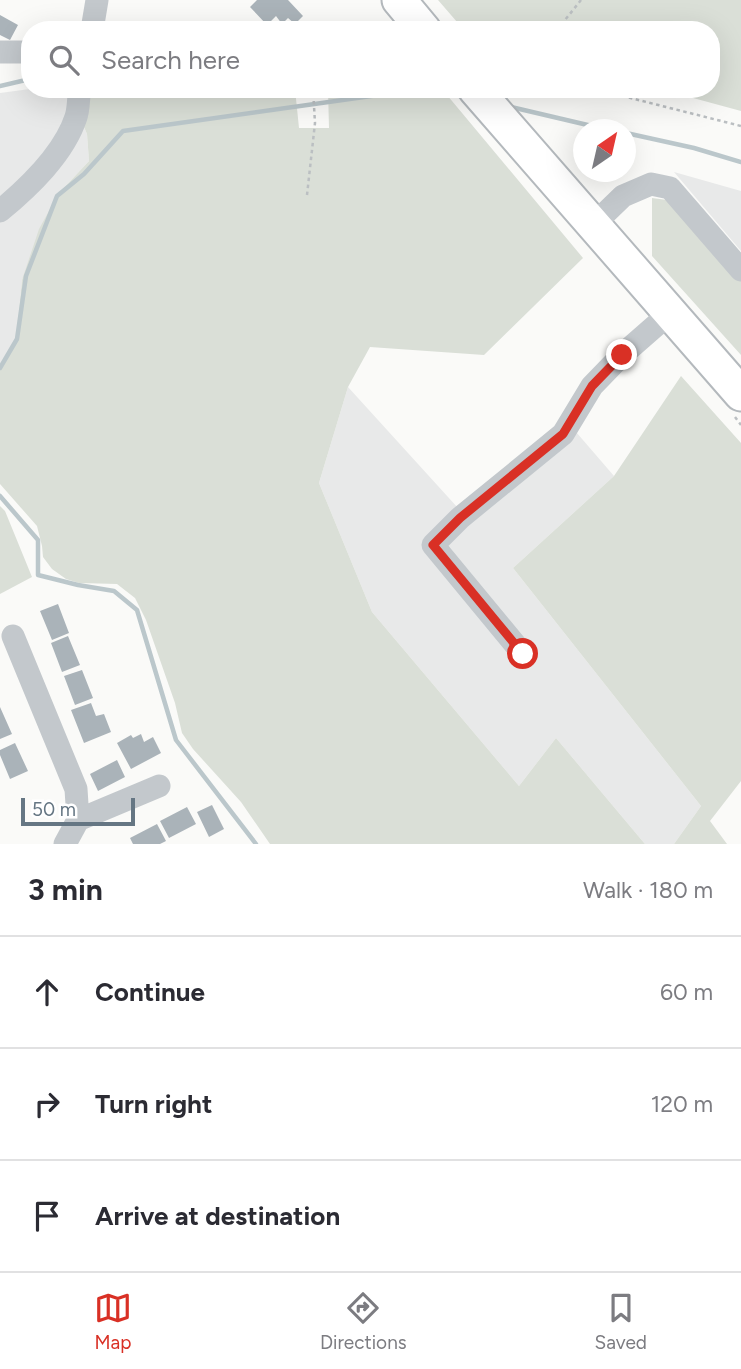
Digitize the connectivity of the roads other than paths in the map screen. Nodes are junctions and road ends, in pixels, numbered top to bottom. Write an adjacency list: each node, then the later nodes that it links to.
1 (398, 0): 2 (highway)
2 (416, 21)
3 (0, 52): 4 (street)
4 (21, 52)
5 (79, 98): 7 (street)
6 (483, 98): 8 (highway)
7 (0, 211)
8 (593, 225): 9 (street); 10 (highway)
9 (741, 270)
10 (670, 313): 11 (highway); 13 (street)
11 (741, 394)
12 (13, 636): 15 (street)
13 (523, 654)
14 (159, 786): 15 (street)
15 (78, 820): 16 (street)
16 (65, 844)

